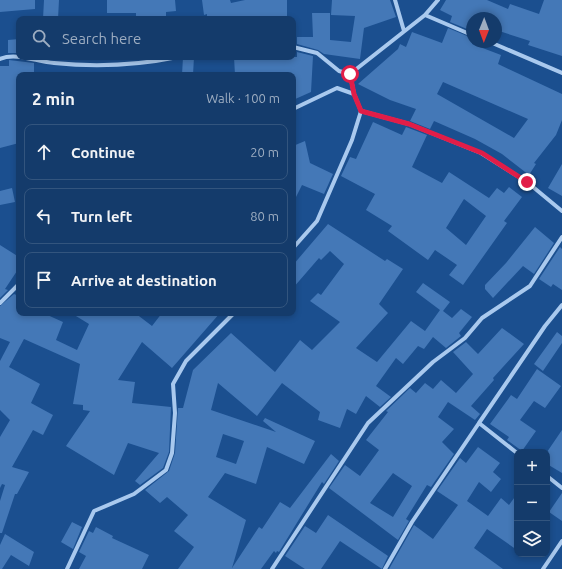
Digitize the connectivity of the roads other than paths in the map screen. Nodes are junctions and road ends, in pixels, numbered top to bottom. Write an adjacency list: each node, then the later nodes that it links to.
1 (395, 0): 4 (street)
2 (438, 0): 3 (street)
3 (425, 15): 4 (street); 5 (street)
4 (404, 31): 13 (street)
5 (466, 32)
6 (502, 47): 12 (street)
7 (296, 48): 13 (street)
8 (16, 57): 9 (street)
9 (0, 59)
10 (31, 60): 11 (street)
11 (150, 60)
12 (562, 72)
13 (350, 74): 14 (street)
14 (354, 94): 15 (street); 16 (street)
15 (296, 108)
16 (361, 111): 17 (street); 19 (street)
17 (562, 210)
18 (562, 237): 30 (street)
19 (296, 245)
20 (16, 287): 21 (street)
21 (0, 303)
22 (562, 305): 24 (street)
23 (231, 316): 29 (street)
24 (479, 423): 25 (street); 31 (street)
25 (514, 450)
26 (550, 478): 27 (street)
27 (562, 488)
28 (562, 541): 32 (street)
29 (67, 569)
30 (272, 569)
31 (385, 569)
32 (543, 569)

